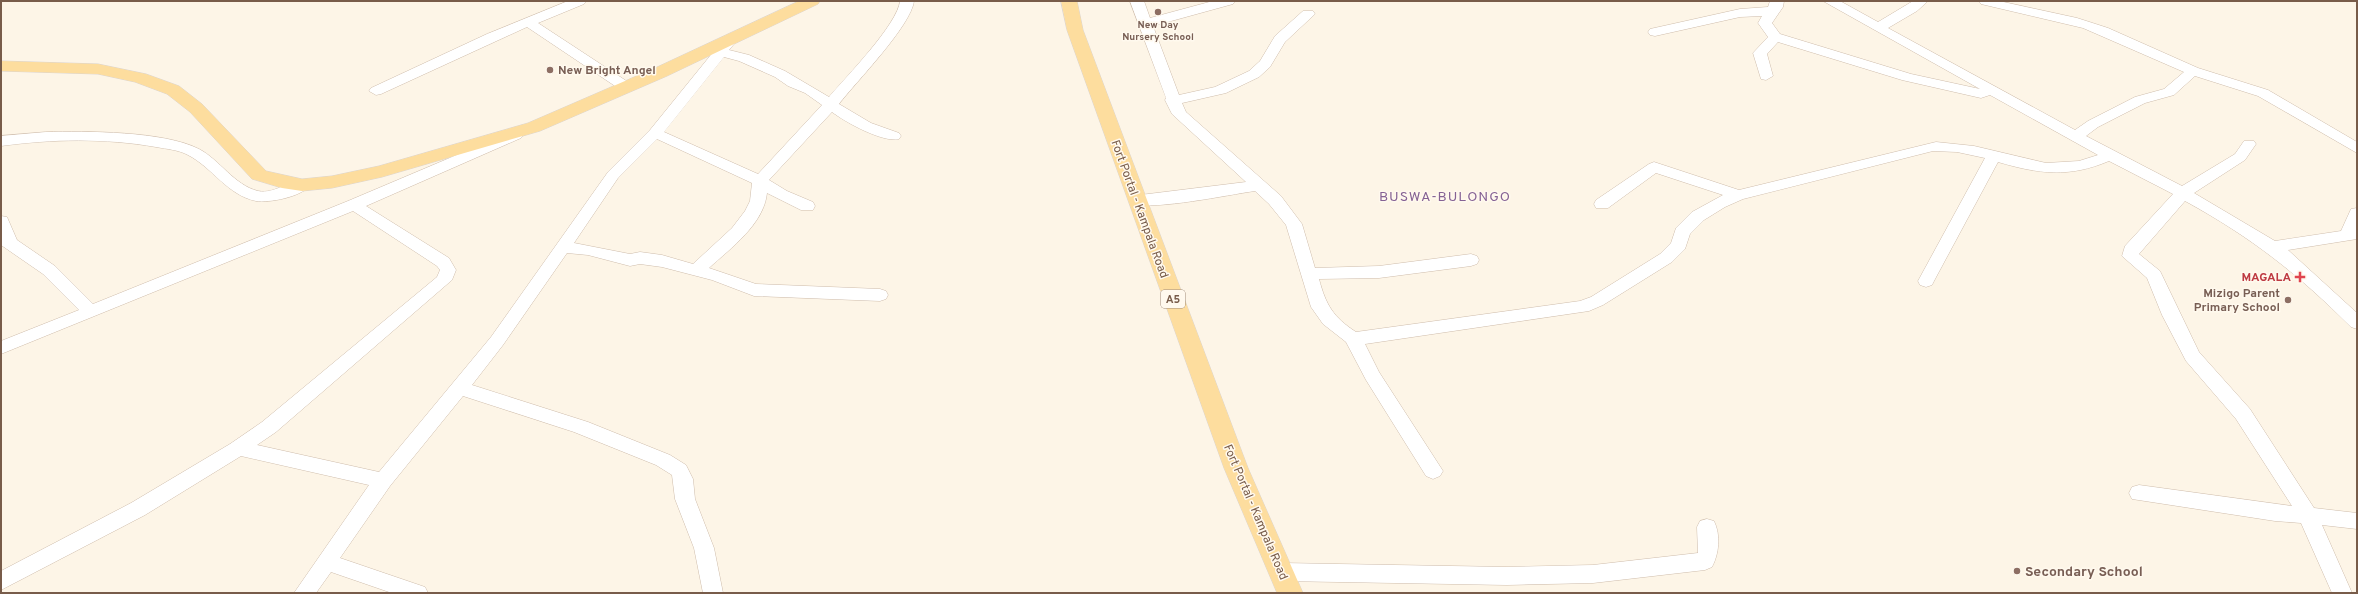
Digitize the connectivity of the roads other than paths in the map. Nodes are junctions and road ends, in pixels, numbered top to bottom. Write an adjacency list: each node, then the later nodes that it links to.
1 (579, 1): 12 (street)
2 (812, 1): 17 (main road)
3 (907, 1): 26 (street)
4 (1069, 1): 41 (main road, Fort Portal - Kampala Road / A5)
5 (1137, 1): 13 (street)
6 (1228, 1): 13 (street)
7 (1830, 1): 14 (street)
8 (1921, 1): 14 (street)
9 (1986, 1): 20 (street)
10 (1774, 6): 15 (street); 16 (street)
11 (1308, 14): 25 (street)
12 (528, 22): 22 (street); 24 (street)
13 (1145, 24): 25 (street)
14 (1878, 28): 23 (street)
15 (1655, 32)
16 (1775, 37): 21 (street); 23 (street)
17 (732, 38): 18 (street); 22 (main road)
18 (720, 52): 26 (street); 28 (street)
19 (1, 66): 37 (main road)
20 (2193, 71): 30 (street); 33 (street)
21 (1766, 76)
22 (626, 87): 27 (main road)
23 (1990, 89): 30 (street)
24 (376, 91)
25 (1172, 100): 38 (street)
26 (830, 105): 29 (street); 36 (street)
27 (534, 127): 37 (main road); 43 (street)
28 (655, 133): 36 (street); 49 (street)
29 (894, 136)
30 (2076, 136): 34 (street)
31 (1, 140): 37 (street)
32 (2249, 144): 39 (street)
33 (2357, 148)
34 (2110, 155): 35 (street); 39 (street)
35 (1994, 156): 40 (street); 54 (street)
36 (760, 181): 44 (street); 52 (street)
37 (302, 184)
38 (1260, 185): 41 (street); 53 (street)
39 (2184, 193): 50 (street); 65 (street)
40 (1738, 195): 42 (street); 58 (street)
41 (1138, 200): 69 (main road, Fort Portal - Kampala Road / A5)
42 (1602, 204)
43 (354, 206): 56 (street); 61 (street)
44 (806, 206)
45 (2357, 213): 47 (street)
46 (1, 221): 48 (street)
47 (2352, 235): 50 (street)
48 (5, 240): 56 (street)
49 (562, 247): 52 (street); 60 (street)
50 (2272, 247): 57 (street)
51 (1471, 260): 53 (street)
52 (697, 270): 55 (street)
53 (1309, 274): 58 (street)
54 (1926, 282)
55 (880, 296)
56 (90, 311): 59 (street)
57 (2357, 322)
58 (1352, 338): 62 (street)
59 (1, 348)
60 (460, 388): 63 (street); 73 (street)
61 (239, 448): 63 (street); 70 (street)
62 (1432, 471)
63 (383, 481): 68 (street)
64 (2139, 493): 65 (street)
65 (2308, 515): 66 (street); 75 (street)
66 (2357, 521)
67 (1707, 527): 69 (street)
68 (328, 562): 71 (street); 72 (street)
69 (1282, 572): 74 (main road, Fort Portal - Kampala Road / A5)
70 (1, 581)
71 (304, 593)
72 (418, 593)
73 (713, 593)
74 (1290, 593)
75 (2342, 593)

